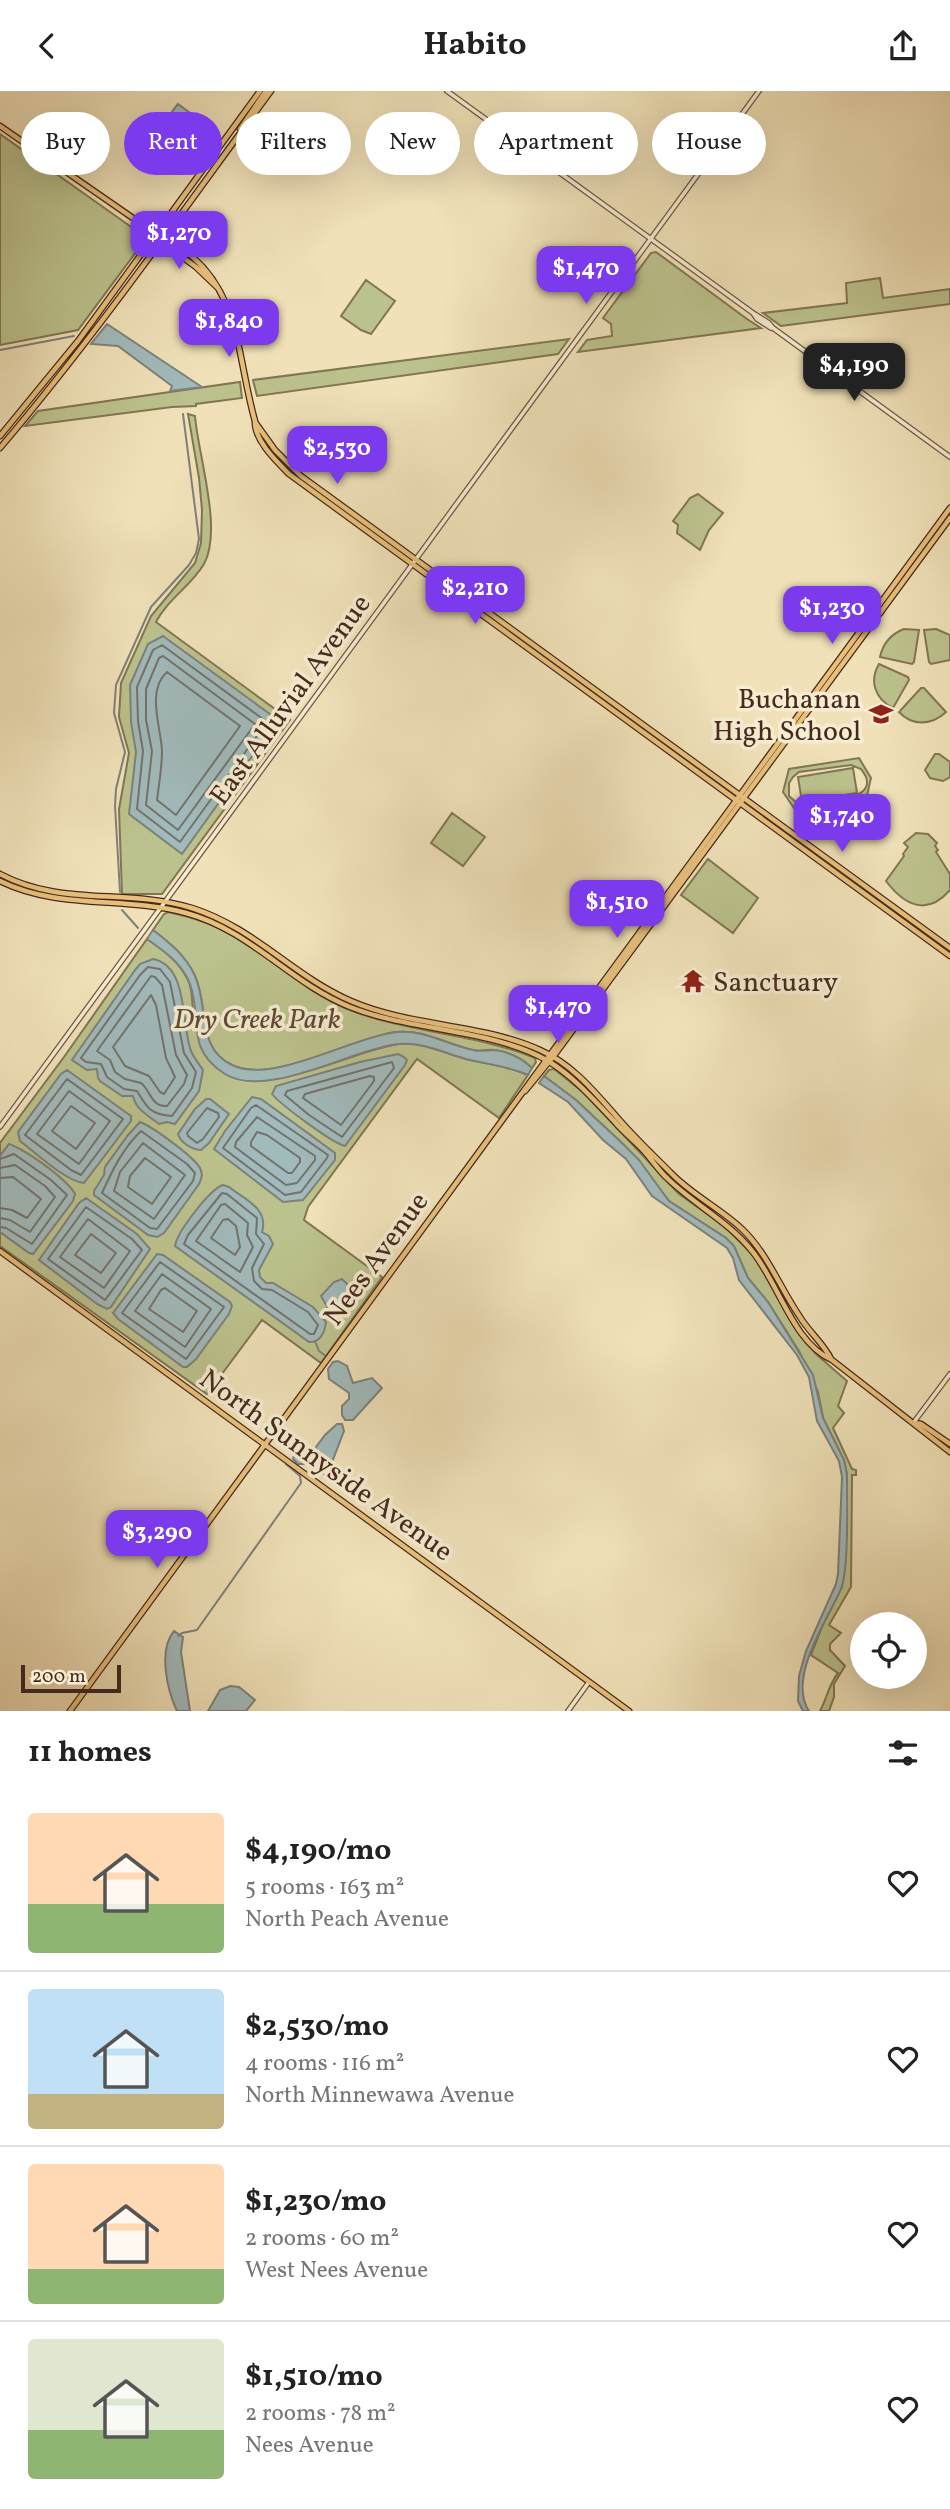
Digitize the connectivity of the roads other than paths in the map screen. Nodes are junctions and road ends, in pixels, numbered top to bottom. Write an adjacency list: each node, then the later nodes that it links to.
1 (260, 91): 6 (main road)
2 (268, 91): 7 (main road)
3 (447, 91): 8 (street)
4 (759, 91): 8 (street, East Alluvial Avenue)
5 (0, 126): 6 (main road)
6 (156, 234): 7 (main road); 9 (main road); 12 (main road)
7 (166, 237): 9 (main road); 10 (main road)
8 (651, 239): 14 (street); 17 (street, East Alluvial Avenue)
9 (162, 242): 10 (main road); 13 (main road)
10 (218, 289): 11 (main road)
11 (255, 421): 17 (main road); 18 (main road)
12 (0, 436)
13 (0, 448)
14 (950, 457)
15 (950, 508): 19 (main road)
16 (950, 518): 20 (main road)
17 (416, 559): 18 (street, East Alluvial Avenue); 21 (main road)
18 (412, 564): 21 (main road); 27 (street, East Alluvial Avenue)
19 (838, 660): 20 (street); 21 (main road)
20 (806, 713): 21 (main road)
21 (740, 798): 22 (main road); 33 (main road, Nees Avenue)
22 (818, 856): 30 (main road); 31 (main road)
23 (0, 874): 26 (main road)
24 (0, 881): 25 (main road)
25 (39, 896): 26 (main road); 28 (main road)
26 (75, 896): 27 (main road)
27 (165, 902): 28 (street, East Alluvial Avenue); 32 (main road)
28 (161, 907): 29 (main road); 34 (street, East Alluvial Avenue)
29 (248, 941): 32 (main road); 33 (main road)
30 (950, 948)
31 (950, 955)
32 (289, 962): 33 (main road)
33 (549, 1058): 37 (main road); 38 (main road, Nees Avenue)
34 (0, 1127)
35 (0, 1251): 38 (main road, North Sunnyside Avenue)
36 (950, 1374): 37 (street)
37 (914, 1422): 39 (main road); 40 (main road)
38 (264, 1444): 41 (main road, North Sunnyside Avenue); 42 (main road, Nees Avenue)
39 (950, 1444)
40 (950, 1452)
41 (589, 1682): 43 (street); 44 (main road, North Sunnyside Avenue)
42 (69, 1711)
43 (568, 1711)
44 (629, 1711)

